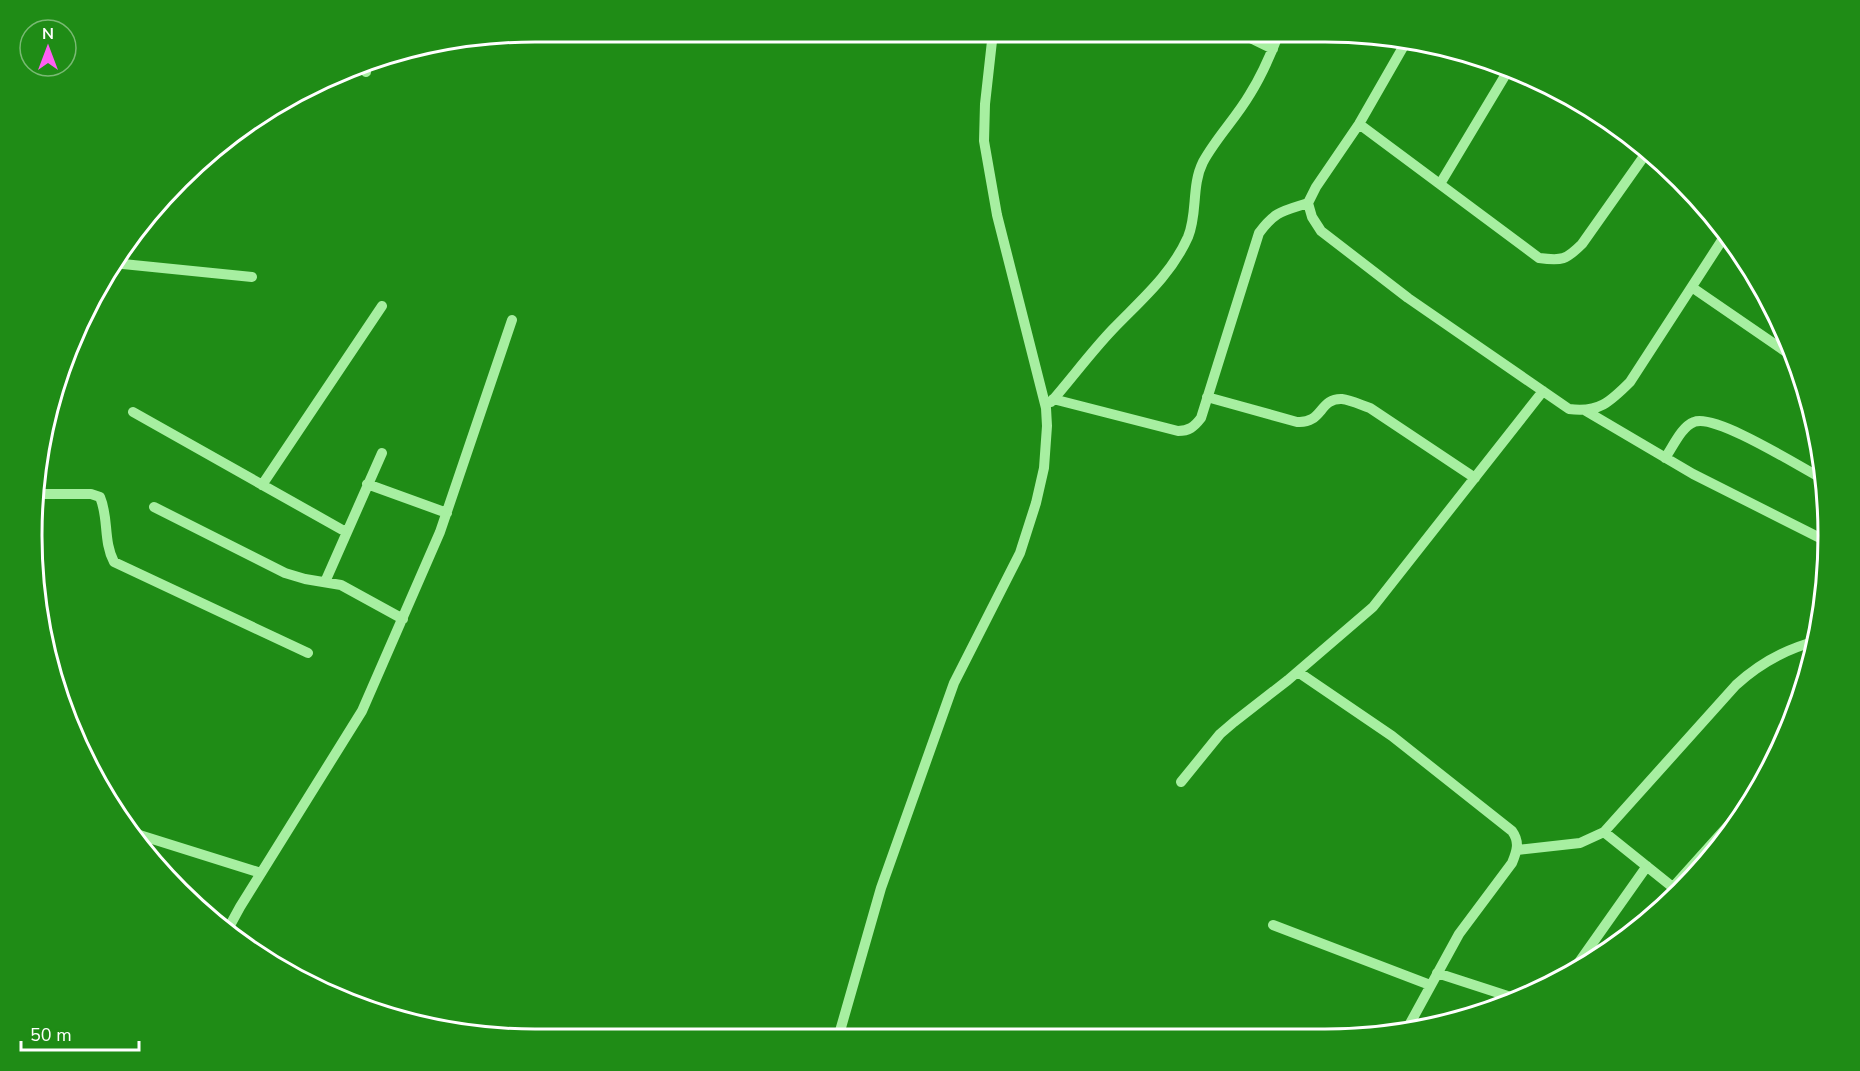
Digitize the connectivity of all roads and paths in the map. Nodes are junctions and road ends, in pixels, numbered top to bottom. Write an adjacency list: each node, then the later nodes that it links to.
1 (992, 42): 20 (street)
2 (1259, 42): 5 (street)
3 (1276, 42): 5 (street)
4 (1402, 48): 7 (street)
5 (1273, 49): 20 (street)
6 (1504, 77): 9 (street)
7 (1359, 124): 9 (street); 10 (street)
8 (1643, 158): 9 (street)
9 (1440, 184)
10 (1308, 203): 18 (street); 19 (street)
11 (1721, 242): 14 (street)
12 (123, 264): 13 (street)
13 (252, 277)
14 (1693, 288): 17 (street); 21 (street)
15 (382, 306): 28 (street)
16 (512, 320): 31 (street)
17 (1780, 348)
18 (1543, 391): 21 (street); 26 (street)
19 (1207, 397): 20 (street); 26 (street)
20 (1049, 404): 53 (street)
21 (1586, 411): 24 (street)
22 (133, 412): 28 (street)
23 (382, 453): 27 (street)
24 (1665, 458): 25 (street); 33 (street)
25 (1814, 474)
26 (1475, 478): 38 (street)
27 (368, 484): 31 (street); 32 (street)
28 (262, 485): 32 (street)
29 (44, 494): 37 (street)
30 (154, 507): 34 (street)
31 (447, 513): 35 (street)
32 (346, 532): 34 (street)
33 (1818, 537)
34 (324, 582): 35 (street)
35 (403, 619): 44 (street)
36 (1806, 644): 40 (street)
37 (308, 653)
38 (1298, 672): 39 (street); 42 (street)
39 (1181, 782)
40 (1604, 832): 42 (street); 43 (street)
41 (144, 837): 44 (street)
42 (1517, 850): 49 (street)
43 (1647, 866): 45 (street); 48 (street)
44 (261, 873): 46 (street)
45 (1671, 886)
46 (231, 924)
47 (1273, 925): 50 (street)
48 (1584, 955)
49 (1437, 973): 50 (street); 51 (street)
50 (1430, 985): 52 (street)
51 (1504, 995)
52 (1415, 1021)
53 (841, 1029)

